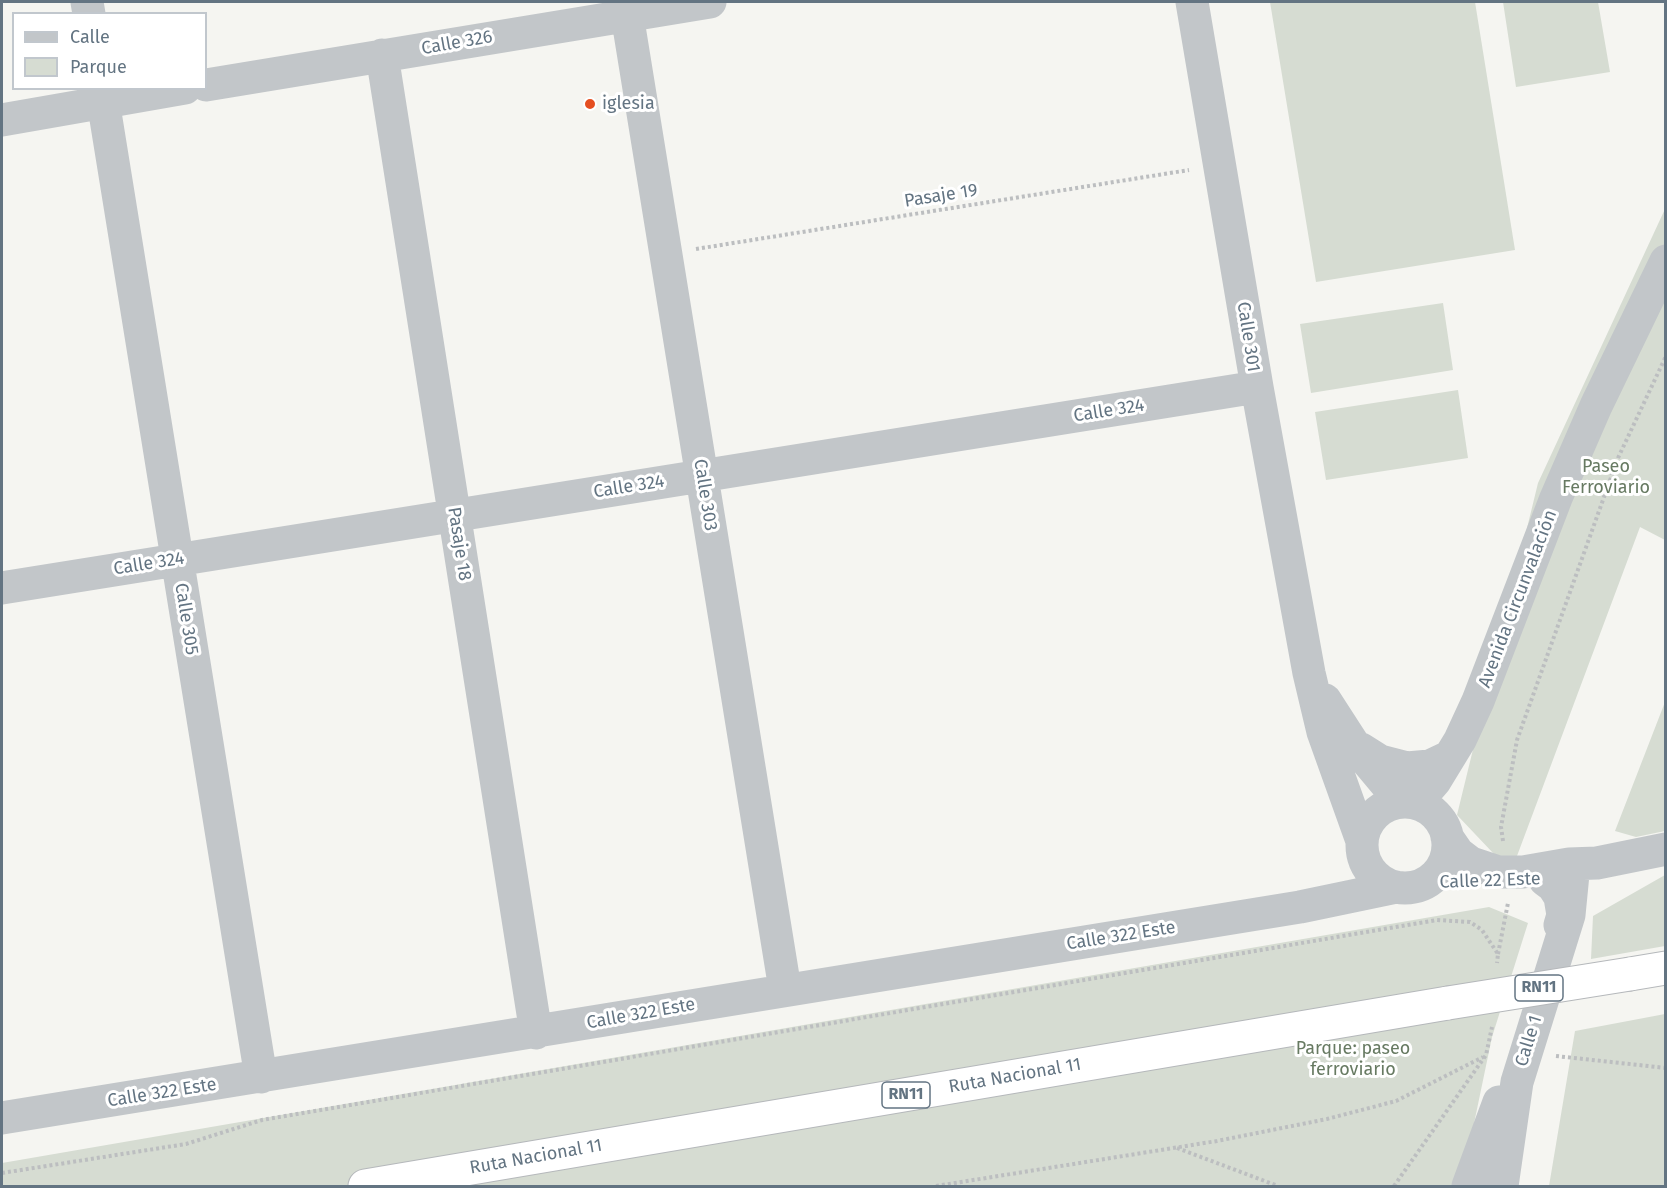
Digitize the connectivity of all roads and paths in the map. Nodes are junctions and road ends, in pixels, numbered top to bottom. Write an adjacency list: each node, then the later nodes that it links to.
1 (710, 2): 3 (street, Calle 326)
2 (1192, 2): 9 (street, Calle 301)
3 (626, 8): 4 (street, Calle 326); 10 (street, Calle 303)
4 (382, 55): 5 (street, Calle 326); 15 (street, Pasaje 18)
5 (207, 85)
6 (162, 90): 7 (street)
7 (103, 95): 8 (street); 16 (street, Calle 305)
8 (2, 120)
9 (1220, 165): 10 (path, Pasaje 19); 13 (street, Calle 301)
10 (666, 254): 14 (street, Calle 303)
11 (1665, 261): 20 (street, Avenida Circunvalación)
12 (1665, 356): 26 (path)
13 (1257, 387): 14 (street, Calle 324); 18 (street, Calle 301)
14 (701, 475): 15 (street, Calle 324); 32 (street, Calle 303)
15 (454, 515): 16 (street, Calle 324); 34 (street, Pasaje 18)
16 (177, 559): 17 (street, Calle 324); 38 (street, Calle 305)
17 (2, 588)
18 (1309, 673): 19 (street, Calle 301); 23 (street, Calle 301)
19 (1354, 745): 20 (street); 21 (street, Calle 301)
20 (1455, 748): 21 (street, Avenida Circunvalación); 22 (street, Avenida Circunvalación)
21 (1412, 802): 22 (street); 23 (street)
22 (1445, 831): 26 (street, Calle 22 Este); 27 (street, Avenida Circunvalación)
23 (1362, 847): 27 (street); 28 (street, Calle 322 Este)
24 (1665, 849): 25 (street, Calle 22 Este)
25 (1571, 870): 26 (street, Calle 22 Este); 35 (street, Calle 1)
26 (1506, 878): 27 (street, Calle 22 Este); 29 (path)
27 (1407, 886): 28 (street, Calle 322 Este)
28 (1281, 910): 32 (street, Calle 322 Este)
29 (1498, 954): 30 (path); 41 (path)
30 (1497, 966)
31 (1665, 968): 42 (highway, Ruta Nacional 11 / RN11, bridge)
32 (784, 989): 34 (street, Calle 322 Este)
33 (1493, 1025): 36 (path)
34 (536, 1033): 38 (street, Calle 322 Este)
35 (1522, 1052): 36 (path); 37 (path); 46 (street, Calle 1); 47 (street, Calle 1)
36 (1486, 1055): 40 (path); 45 (path)
37 (1665, 1068)
38 (261, 1077): 39 (street, Calle 322 Este)
39 (2, 1118)
40 (1176, 1147): 43 (path); 44 (path)
41 (2, 1173)
42 (364, 1186)
43 (936, 1186)
44 (1278, 1186)
45 (1394, 1186)
46 (1468, 1186)
47 (1502, 1186)

